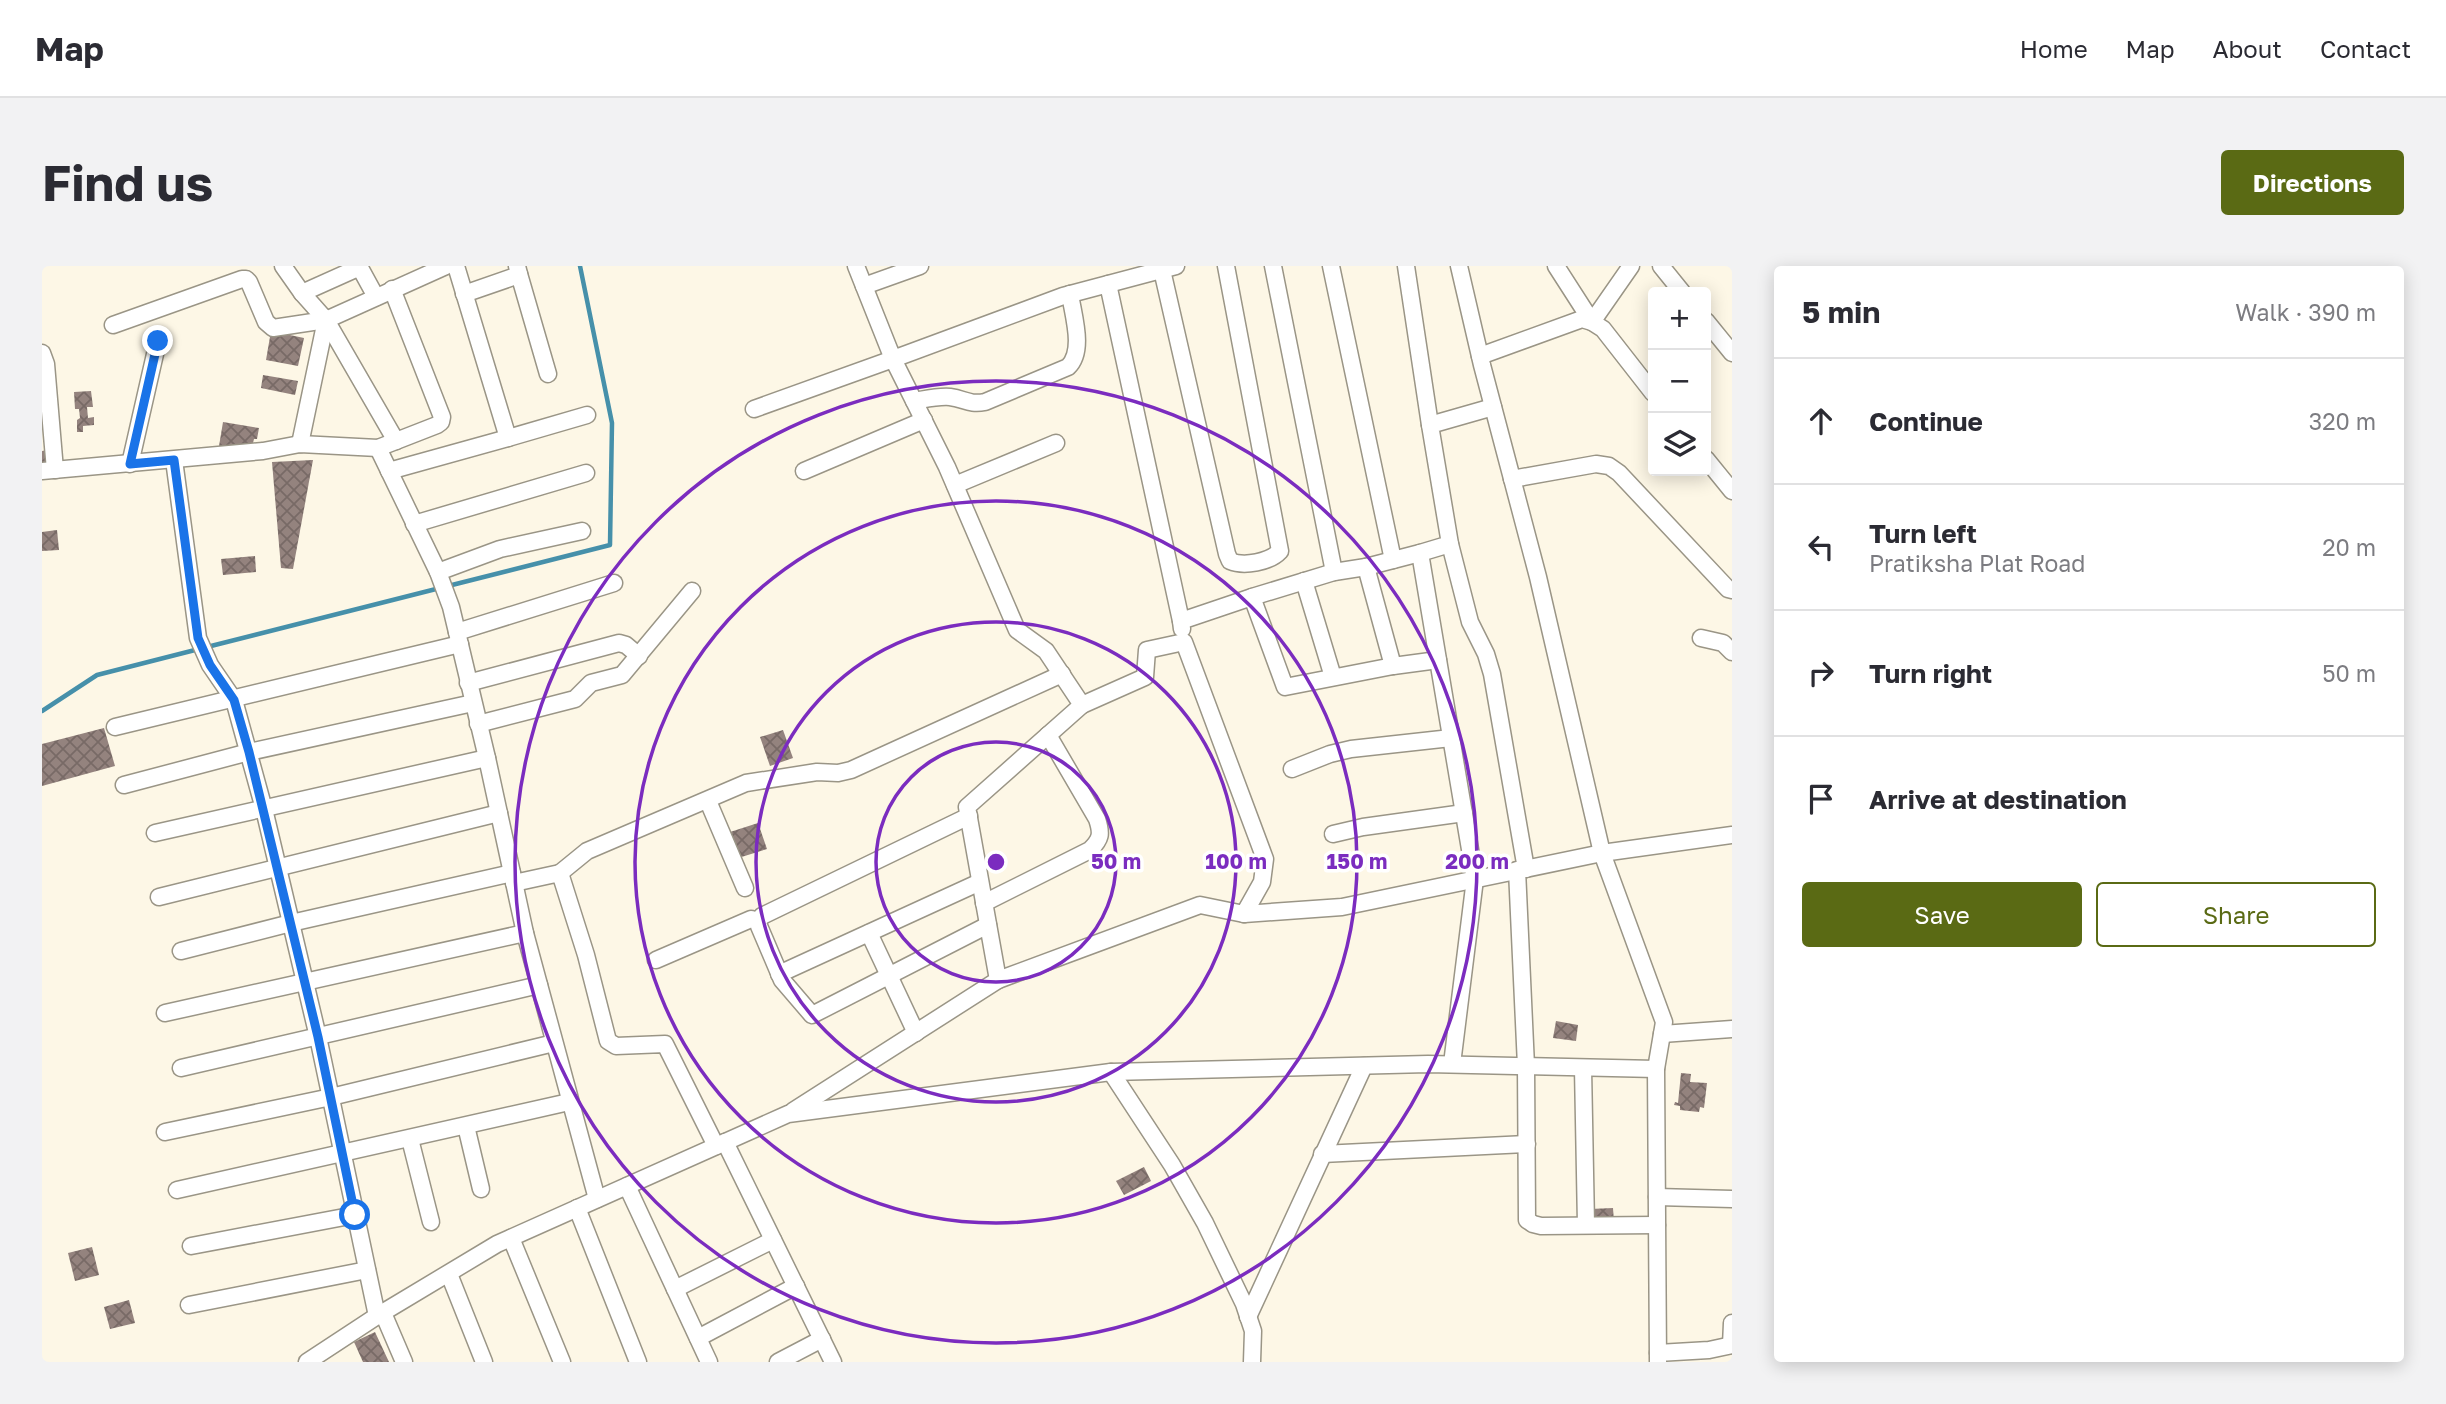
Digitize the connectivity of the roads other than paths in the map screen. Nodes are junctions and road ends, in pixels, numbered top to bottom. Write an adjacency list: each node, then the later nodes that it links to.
1 (283, 266): 21 (street)
2 (446, 266): 20 (street)
3 (456, 266): 22 (street)
4 (856, 266): 18 (street)
5 (920, 266): 18 (street)
6 (1226, 266): 15 (street)
7 (1273, 266): 63 (street)
8 (1331, 266): 61 (street)
9 (1405, 266): 41 (street)
10 (1460, 266): 32 (street)
11 (1556, 266): 26 (street)
12 (1631, 266): 26 (street)
13 (1661, 266): 19 (street)
14 (359, 267): 21 (street); 24 (street)
15 (1169, 268): 17 (street)
16 (518, 270): 22 (street); 34 (street)
17 (1108, 284): 23 (street); 70 (street)
18 (864, 286): 33 (street)
19 (1678, 287)
20 (392, 289): 24 (street); 43 (street)
21 (302, 293): 25 (street)
22 (464, 294): 42 (street)
23 (1070, 294): 33 (street); 36 (street)
24 (376, 297): 25 (street)
25 (326, 320): 27 (street); 43 (street); 45 (street)
26 (1592, 322): 32 (street); 35 (street)
27 (113, 325)
28 (1711, 327): 31 (street)
29 (158, 341): 48 (street)
30 (42, 353): 50 (street)
31 (1732, 354)
32 (1480, 356): 37 (street)
33 (893, 359): 36 (street); 38 (street)
34 (548, 374)
35 (1648, 387)
36 (914, 401): 40 (street)
37 (1493, 407): 41 (street); 54 (street)
38 (754, 410)
39 (586, 415): 42 (street)
40 (924, 420): 52 (street); 55 (street)
41 (1430, 425): 59 (street)
42 (508, 438): 51 (street)
43 (396, 441): 46 (street)
44 (1056, 443): 55 (street)
45 (300, 444): 46 (street); 47 (street)
46 (378, 448): 51 (street)
47 (174, 460): 48 (street); 81 (street)
48 (130, 464): 50 (street)
49 (1711, 464): 56 (street)
50 (49, 471)
51 (389, 471): 57 (street)
52 (804, 471)
53 (586, 473): 57 (street)
54 (1512, 479): 67 (street); 100 (street)
55 (955, 485): 78 (street)
56 (1732, 491)
57 (414, 524): 64 (street)
58 (582, 531): 64 (street)
59 (1450, 544): 60 (street); 102 (street)
60 (1420, 553): 61 (street); 76 (street)
61 (1393, 560): 62 (street)
62 (1366, 566): 63 (street); 77 (street)
63 (1334, 572): 65 (street)
64 (440, 577): 71 (street)
65 (1304, 581): 69 (street); 79 (street)
66 (614, 583): 71 (street)
67 (1732, 590)
68 (692, 591): 75 (street)
69 (1252, 597): 70 (street); 79 (street)
70 (1181, 621): 73 (street)
71 (458, 638): 80 (street); 81 (street)
72 (1701, 638): 74 (street)
73 (1184, 642): 83 (street); 110 (street)
74 (1732, 652)
75 (639, 656): 80 (street); 84 (street)
76 (1438, 660): 77 (street); 87 (street)
77 (1392, 666): 79 (street)
78 (1062, 674): 83 (street); 92 (street)
79 (1333, 677)
80 (468, 683): 82 (street)
81 (234, 700): 85 (street); 88 (street)
82 (473, 704): 84 (street); 88 (street)
83 (1082, 705): 86 (street)
84 (478, 724): 89 (street)
85 (116, 727)
86 (1048, 735): 96 (street); 109 (street)
87 (1451, 738): 90 (street); 95 (street)
88 (249, 752): 91 (street); 93 (street)
89 (487, 758): 93 (street); 94 (street)
90 (1292, 769)
91 (124, 785)
92 (708, 801): 103 (street); 107 (street)
93 (264, 809): 97 (street); 101 (street)
94 (499, 813): 101 (street); 104 (street)
95 (1464, 813): 98 (street); 105 (street)
96 (968, 816): 106 (street); 111 (street)
97 (155, 833)
98 (1333, 834)
99 (1732, 835): 100 (street)
100 (1602, 853): 102 (street); 126 (street)
101 (278, 867): 108 (street); 112 (street)
102 (1521, 869): 105 (street); 131 (street)
103 (560, 873): 104 (street); 142 (street)
104 (513, 878): 112 (street); 114 (street)
105 (1475, 879): 110 (street); 129 (street)
106 (981, 882): 109 (street); 115 (street)
107 (745, 888)
108 (159, 897)
109 (984, 903): 113 (street)
110 (1244, 914): 120 (street)
111 (758, 921): 117 (street); 118 (street)
112 (292, 923): 116 (street); 121 (street)
113 (988, 925): 119 (street); 120 (street)
114 (524, 933): 121 (street); 122 (street)
115 (869, 933): 118 (street); 119 (street)
116 (181, 951)
117 (656, 960)
118 (779, 974): 119 (street)
119 (890, 976): 125 (street)
120 (998, 980): 125 (street)
121 (305, 983): 123 (street); 127 (street)
122 (539, 985): 127 (street); 128 (street)
123 (165, 1013)
124 (1732, 1029): 126 (street)
125 (916, 1033): 138 (street)
126 (1662, 1034): 134 (street)
127 (318, 1037): 132 (street); 136 (street)
128 (554, 1043): 136 (street); 137 (street)
129 (1452, 1064): 130 (street); 131 (street)
130 (1364, 1066): 135 (street); 145 (street)
131 (1526, 1066): 133 (street); 143 (street)
132 (181, 1068)
133 (1583, 1068): 134 (street); 156 (street)
134 (1656, 1069): 149 (street)
135 (1111, 1072): 138 (street); 166 (street)
136 (331, 1097): 140 (street); 144 (street)
137 (569, 1102): 139 (street); 150 (street)
138 (788, 1114): 142 (street)
139 (466, 1126): 141 (street); 147 (street)
140 (165, 1132)
141 (410, 1139): 144 (street); 154 (street)
142 (720, 1144): 146 (street); 158 (street)
143 (1527, 1144): 145 (street); 156 (street)
144 (342, 1154): 148 (street); 153 (street)
145 (1322, 1154): 166 (street)
146 (627, 1186): 150 (street); 163 (street)
147 (481, 1189)
148 (177, 1190)
149 (1657, 1197): 151 (street); 155 (street)
150 (597, 1199): 152 (street)
151 (1732, 1199)
152 (577, 1208): 157 (street); 176 (street)
153 (355, 1215): 159 (street); 160 (street)
154 (431, 1222)
155 (1657, 1225): 156 (street); 171 (street)
156 (1586, 1226)
157 (511, 1238): 161 (street); 175 (street)
158 (774, 1240): 162 (street); 163 (street)
159 (191, 1246)
160 (367, 1269): 164 (street); 165 (street)
161 (449, 1275): 165 (street); 174 (street)
162 (796, 1286): 168 (street); 169 (street)
163 (675, 1289): 168 (street)
164 (189, 1306)
165 (380, 1314): 172 (street); 173 (street)
166 (1248, 1317): 180 (street)
167 (1732, 1323): 170 (street)
168 (698, 1338): 177 (street)
169 (822, 1339): 178 (street); 179 (street)
170 (1732, 1345): 171 (street)
171 (1658, 1358)
172 (307, 1362)
173 (404, 1362)
174 (484, 1362)
175 (562, 1362)
176 (638, 1362)
177 (709, 1362)
178 (778, 1362)
179 (833, 1362)
180 (1252, 1362)

